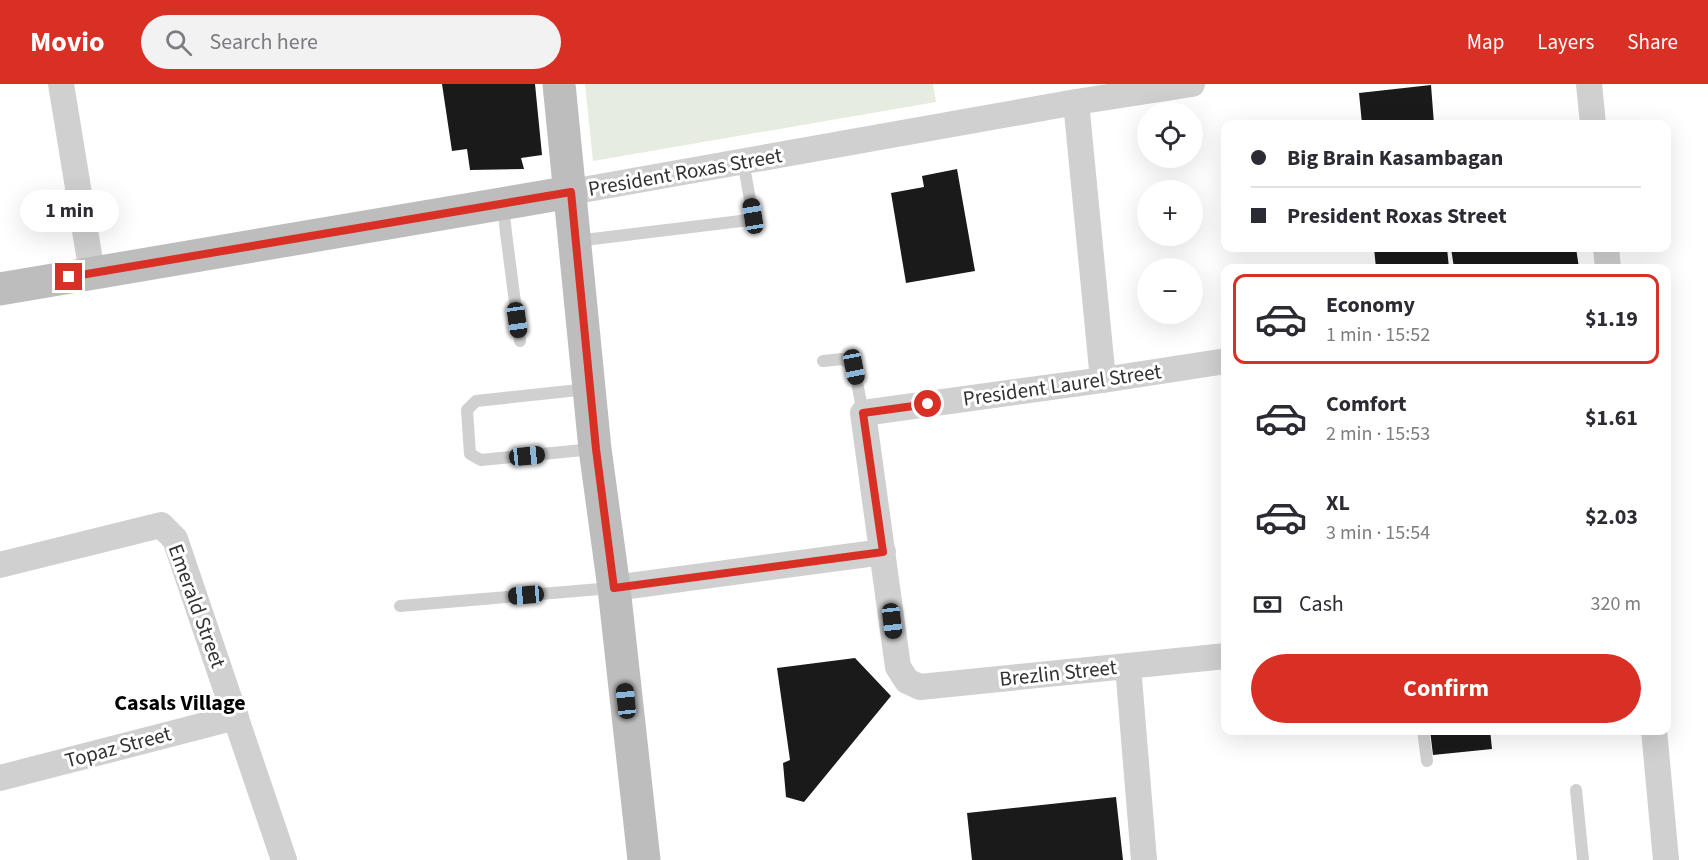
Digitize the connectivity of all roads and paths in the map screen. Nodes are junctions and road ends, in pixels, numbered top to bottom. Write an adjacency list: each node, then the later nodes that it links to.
1 (61, 84): 11 (street)
2 (559, 84): 8 (main road)
3 (1192, 84): 5 (street, President Roxas Street)
4 (1589, 84): 6 (street)
5 (1076, 102): 7 (street, President Roxas Street); 16 (street)
6 (1593, 120)
7 (743, 161): 8 (street, President Roxas Street); 10 (lane)
8 (571, 192): 9 (main road, President Roxas Street); 10 (main road)
9 (503, 203): 11 (main road, President Roxas Street); 13 (lane)
10 (575, 241): 17 (main road)
11 (92, 273): 12 (main road, President Roxas Street)
12 (0, 289)
13 (520, 341)
14 (823, 361): 18 (lane)
15 (1221, 362): 16 (street, President Laurel Street)
16 (1103, 380): 18 (street, President Laurel Street)
17 (589, 388): 19 (main road); 19 (lane)
18 (863, 413): 20 (street)
19 (596, 449): 22 (main road)
20 (883, 552): 22 (street); 25 (street, Brezlin Street)
21 (0, 565): 26 (street, Emerald Street)
22 (614, 588): 23 (lane); 33 (main road)
23 (400, 606)
24 (1221, 657): 25 (street, Brezlin Street)
25 (1128, 666): 34 (street)
26 (236, 717): 30 (street, Topaz Street); 32 (street, Emerald Street)
27 (1423, 735): 29 (lane)
28 (1654, 735): 36 (street)
29 (1426, 761)
30 (0, 778)
31 (1576, 790): 35 (lane)
32 (284, 860)
33 (644, 860)
34 (1144, 860)
35 (1583, 860)
36 (1666, 860)

